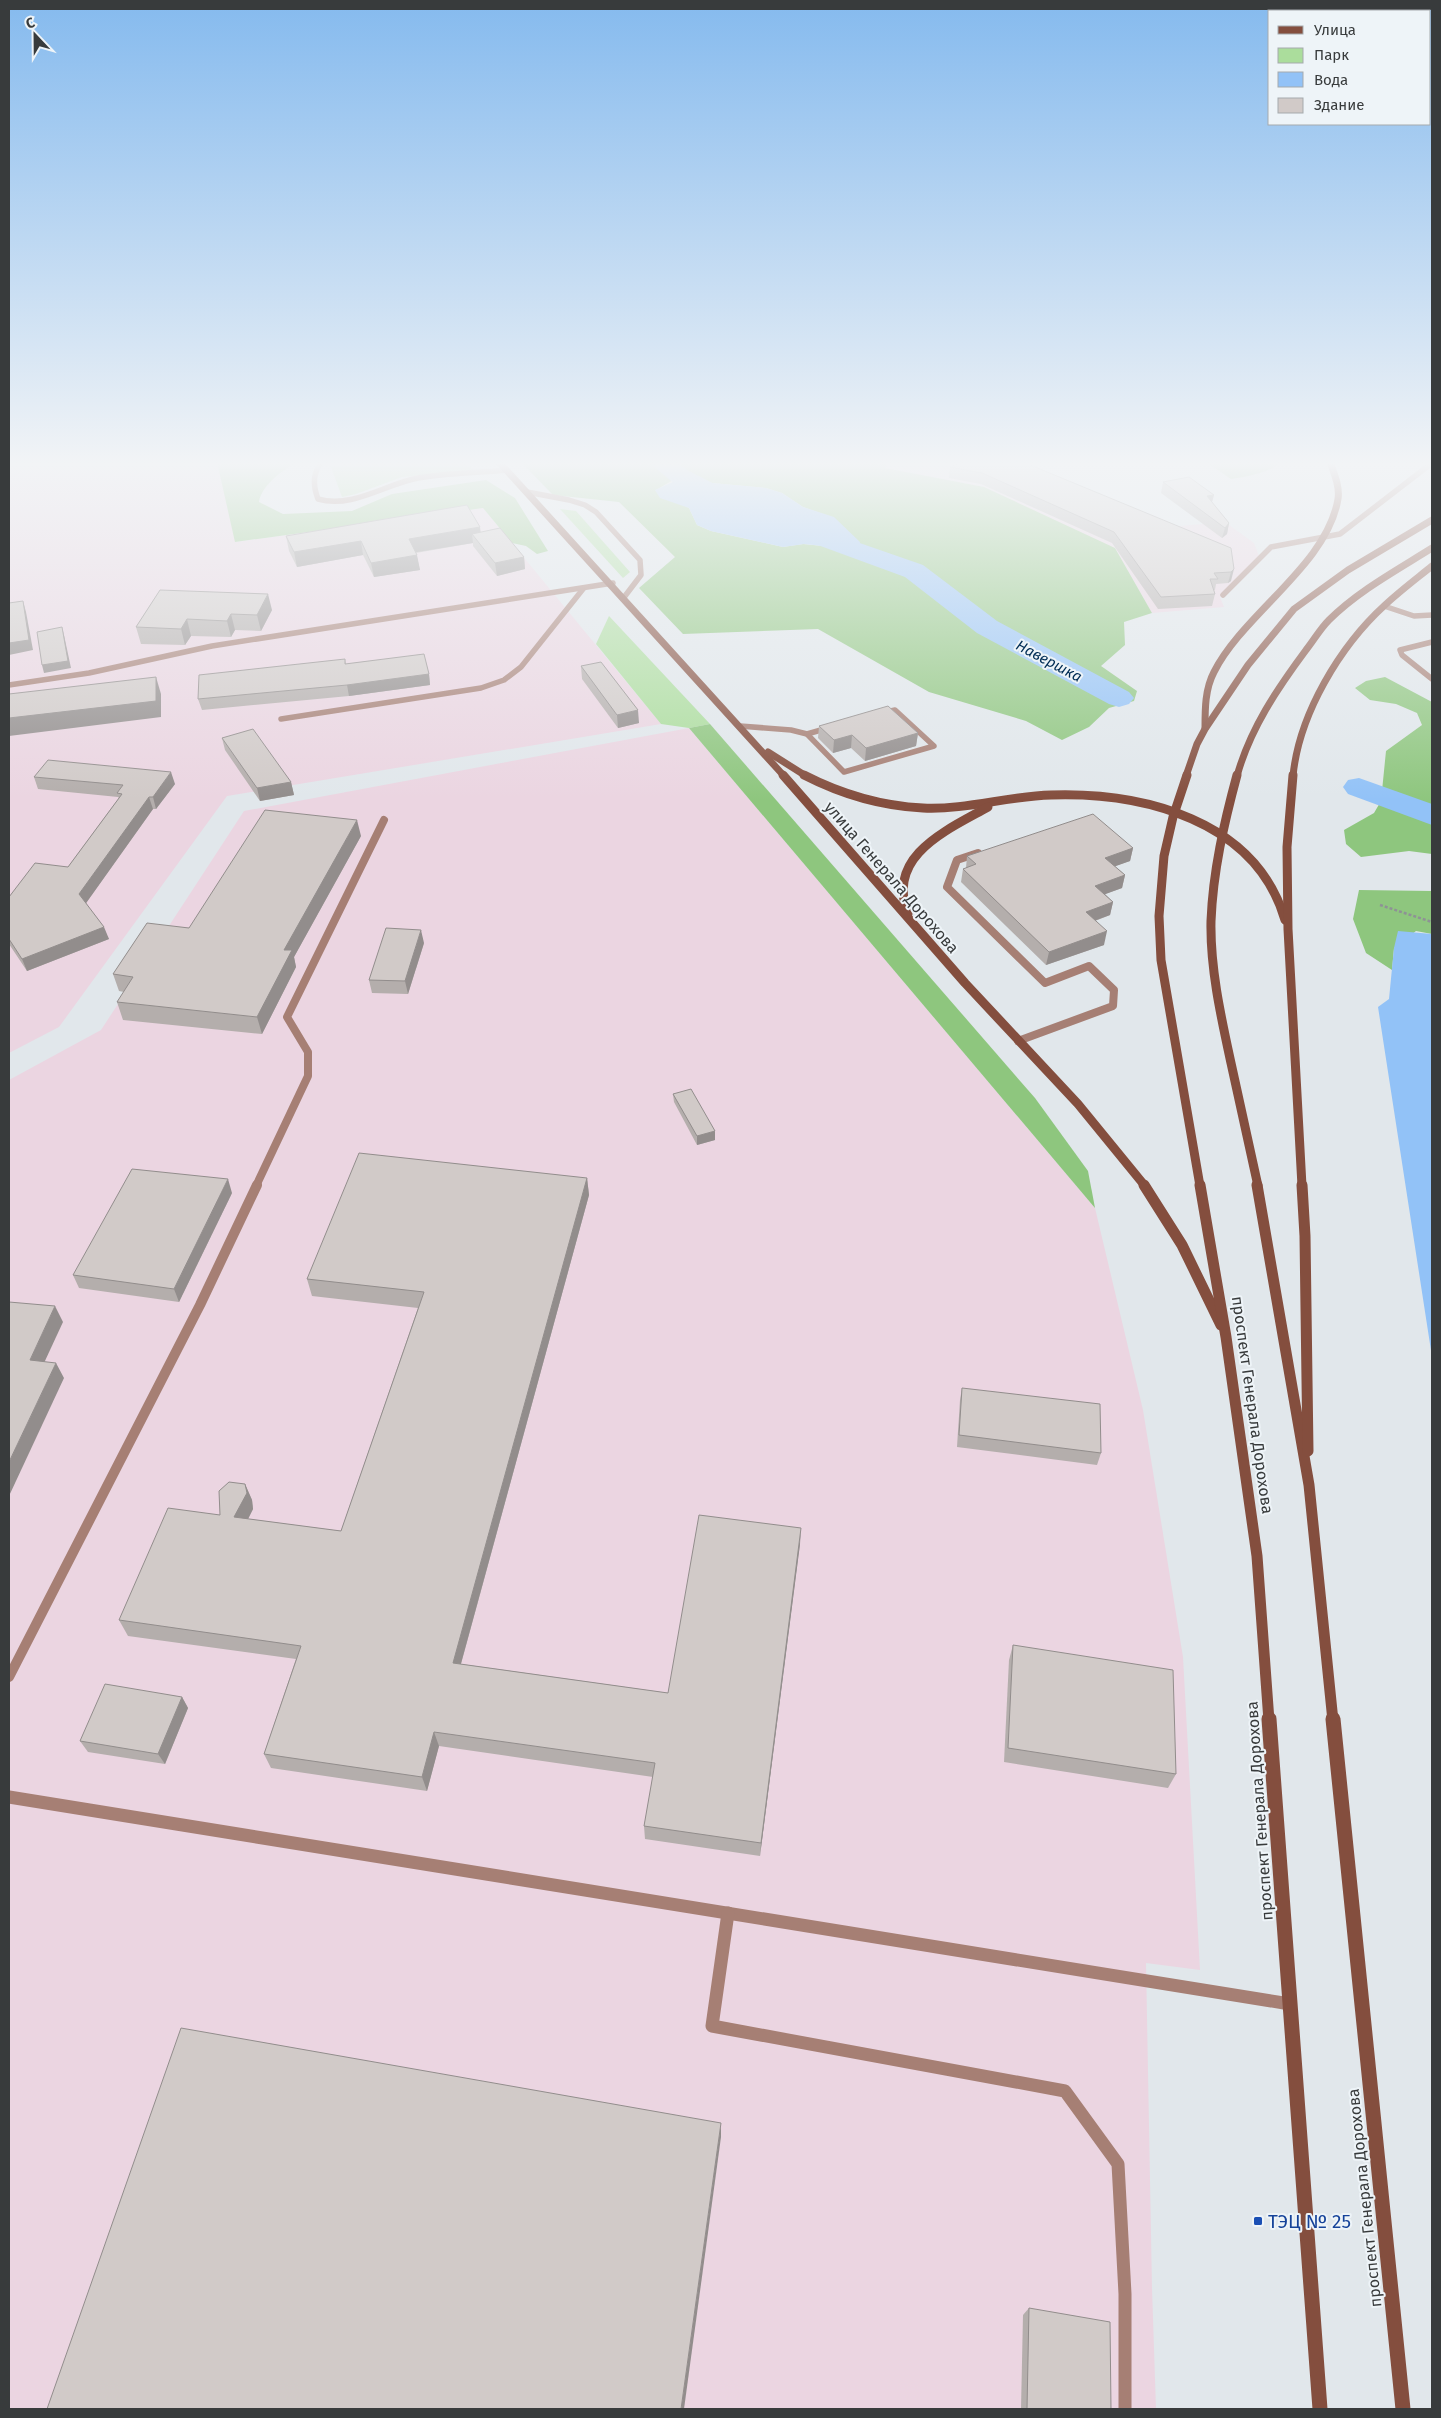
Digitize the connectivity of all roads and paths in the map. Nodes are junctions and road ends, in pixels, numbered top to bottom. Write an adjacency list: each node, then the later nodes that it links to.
1 (605, 575): 10 (main road, улица Генерала Дорохова)
2 (641, 575): 12 (lane)
3 (1244, 575): 13 (lane)
4 (1291, 575): 23 (main road)
5 (1341, 575): 23 (main road, проспект Генерала Дорохова)
6 (1389, 575): 35 (main road, проспект Генерала Дорохова)
7 (1422, 575): 9 (main road)
8 (1426, 575): 9 (main road)
9 (1418, 579): 14 (main road)
10 (613, 583): 11 (lane); 12 (main road, улица Генерала Дорохова)
11 (583, 589): 18 (lane); 20 (lane)
12 (625, 596): 21 (main road, улица Генерала Дорохова)
13 (1223, 596)
14 (1384, 606): 15 (lane); 32 (main road)
15 (1432, 615)
16 (1432, 642): 17 (lane)
17 (1432, 679)
18 (9, 685)
19 (877, 715): 24 (lane)
20 (281, 719)
21 (740, 726): 24 (lane); 25 (main road, улица Генерала Дорохова)
22 (833, 727): 24 (lane)
23 (1206, 729): 34 (main road, проспект Генерала Дорохова)
24 (807, 734)
25 (753, 741): 26 (main road); 30 (main road, улица Генерала Дорохова)
26 (996, 803): 30 (main road); 32 (main road)
27 (384, 820): 36 (lane)
28 (984, 851): 33 (lane)
29 (1380, 905): 31 (path)
30 (910, 920): 33 (main road, улица Генерала Дорохова)
31 (1432, 922)
32 (1288, 929): 35 (main road)
33 (1018, 1041): 34 (main road, улица Генерала Дорохова)
34 (1226, 1337): 39 (main road, проспект Генерала Дорохова)
35 (1308, 1485): 42 (main road, проспект Генерала Дорохова)
36 (9, 1677)
37 (9, 1797): 38 (lane)
38 (728, 1913): 39 (lane); 40 (lane)
39 (1290, 2004): 41 (main road, проспект Генерала Дорохова)
40 (1125, 2409)
41 (1320, 2409)
42 (1403, 2409)

